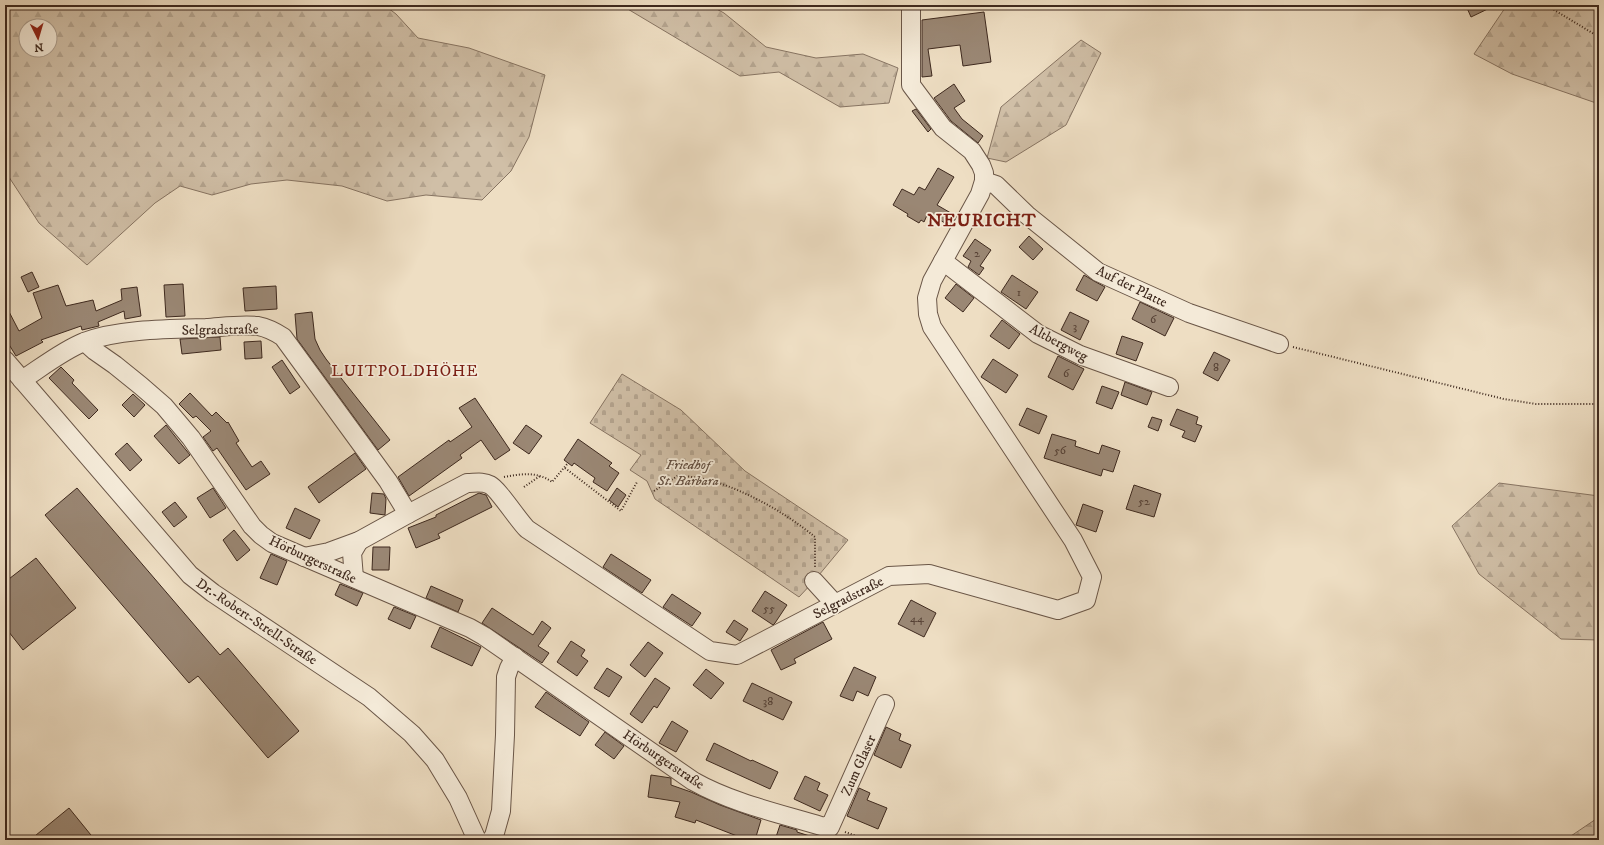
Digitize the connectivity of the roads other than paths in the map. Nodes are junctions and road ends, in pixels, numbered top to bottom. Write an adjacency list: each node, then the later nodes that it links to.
1 (911, 5): 2 (street)
2 (984, 181): 3 (street); 5 (street, Auf der Platte)
3 (943, 261): 8 (street, Altbergweg); 14 (street, Selgradstraße)
4 (85, 342): 7 (street, Selgradstraße); 9 (street, Selgradstraße); 11 (street, Hörburgerstraße)
5 (1280, 344)
6 (5, 360): 7 (street, Dr.-Robert-Strell-Straße)
7 (22, 380): 18 (street, Dr.-Robert-Strell-Straße)
8 (1169, 387)
9 (408, 514): 10 (street, Selgradstraße); 14 (street, Selgradstraße)
10 (359, 541): 11 (street, Selgradstraße); 12 (street)
11 (304, 557): 12 (street, Hörburgerstraße)
12 (354, 578): 15 (street, Hörburgerstraße)
13 (814, 581): 14 (street)
14 (835, 604)
15 (515, 657): 17 (street, Hörburgerstraße); 19 (street)
16 (884, 704): 17 (street, Zum Glaser)
17 (830, 826)
18 (477, 840)
19 (491, 840)

